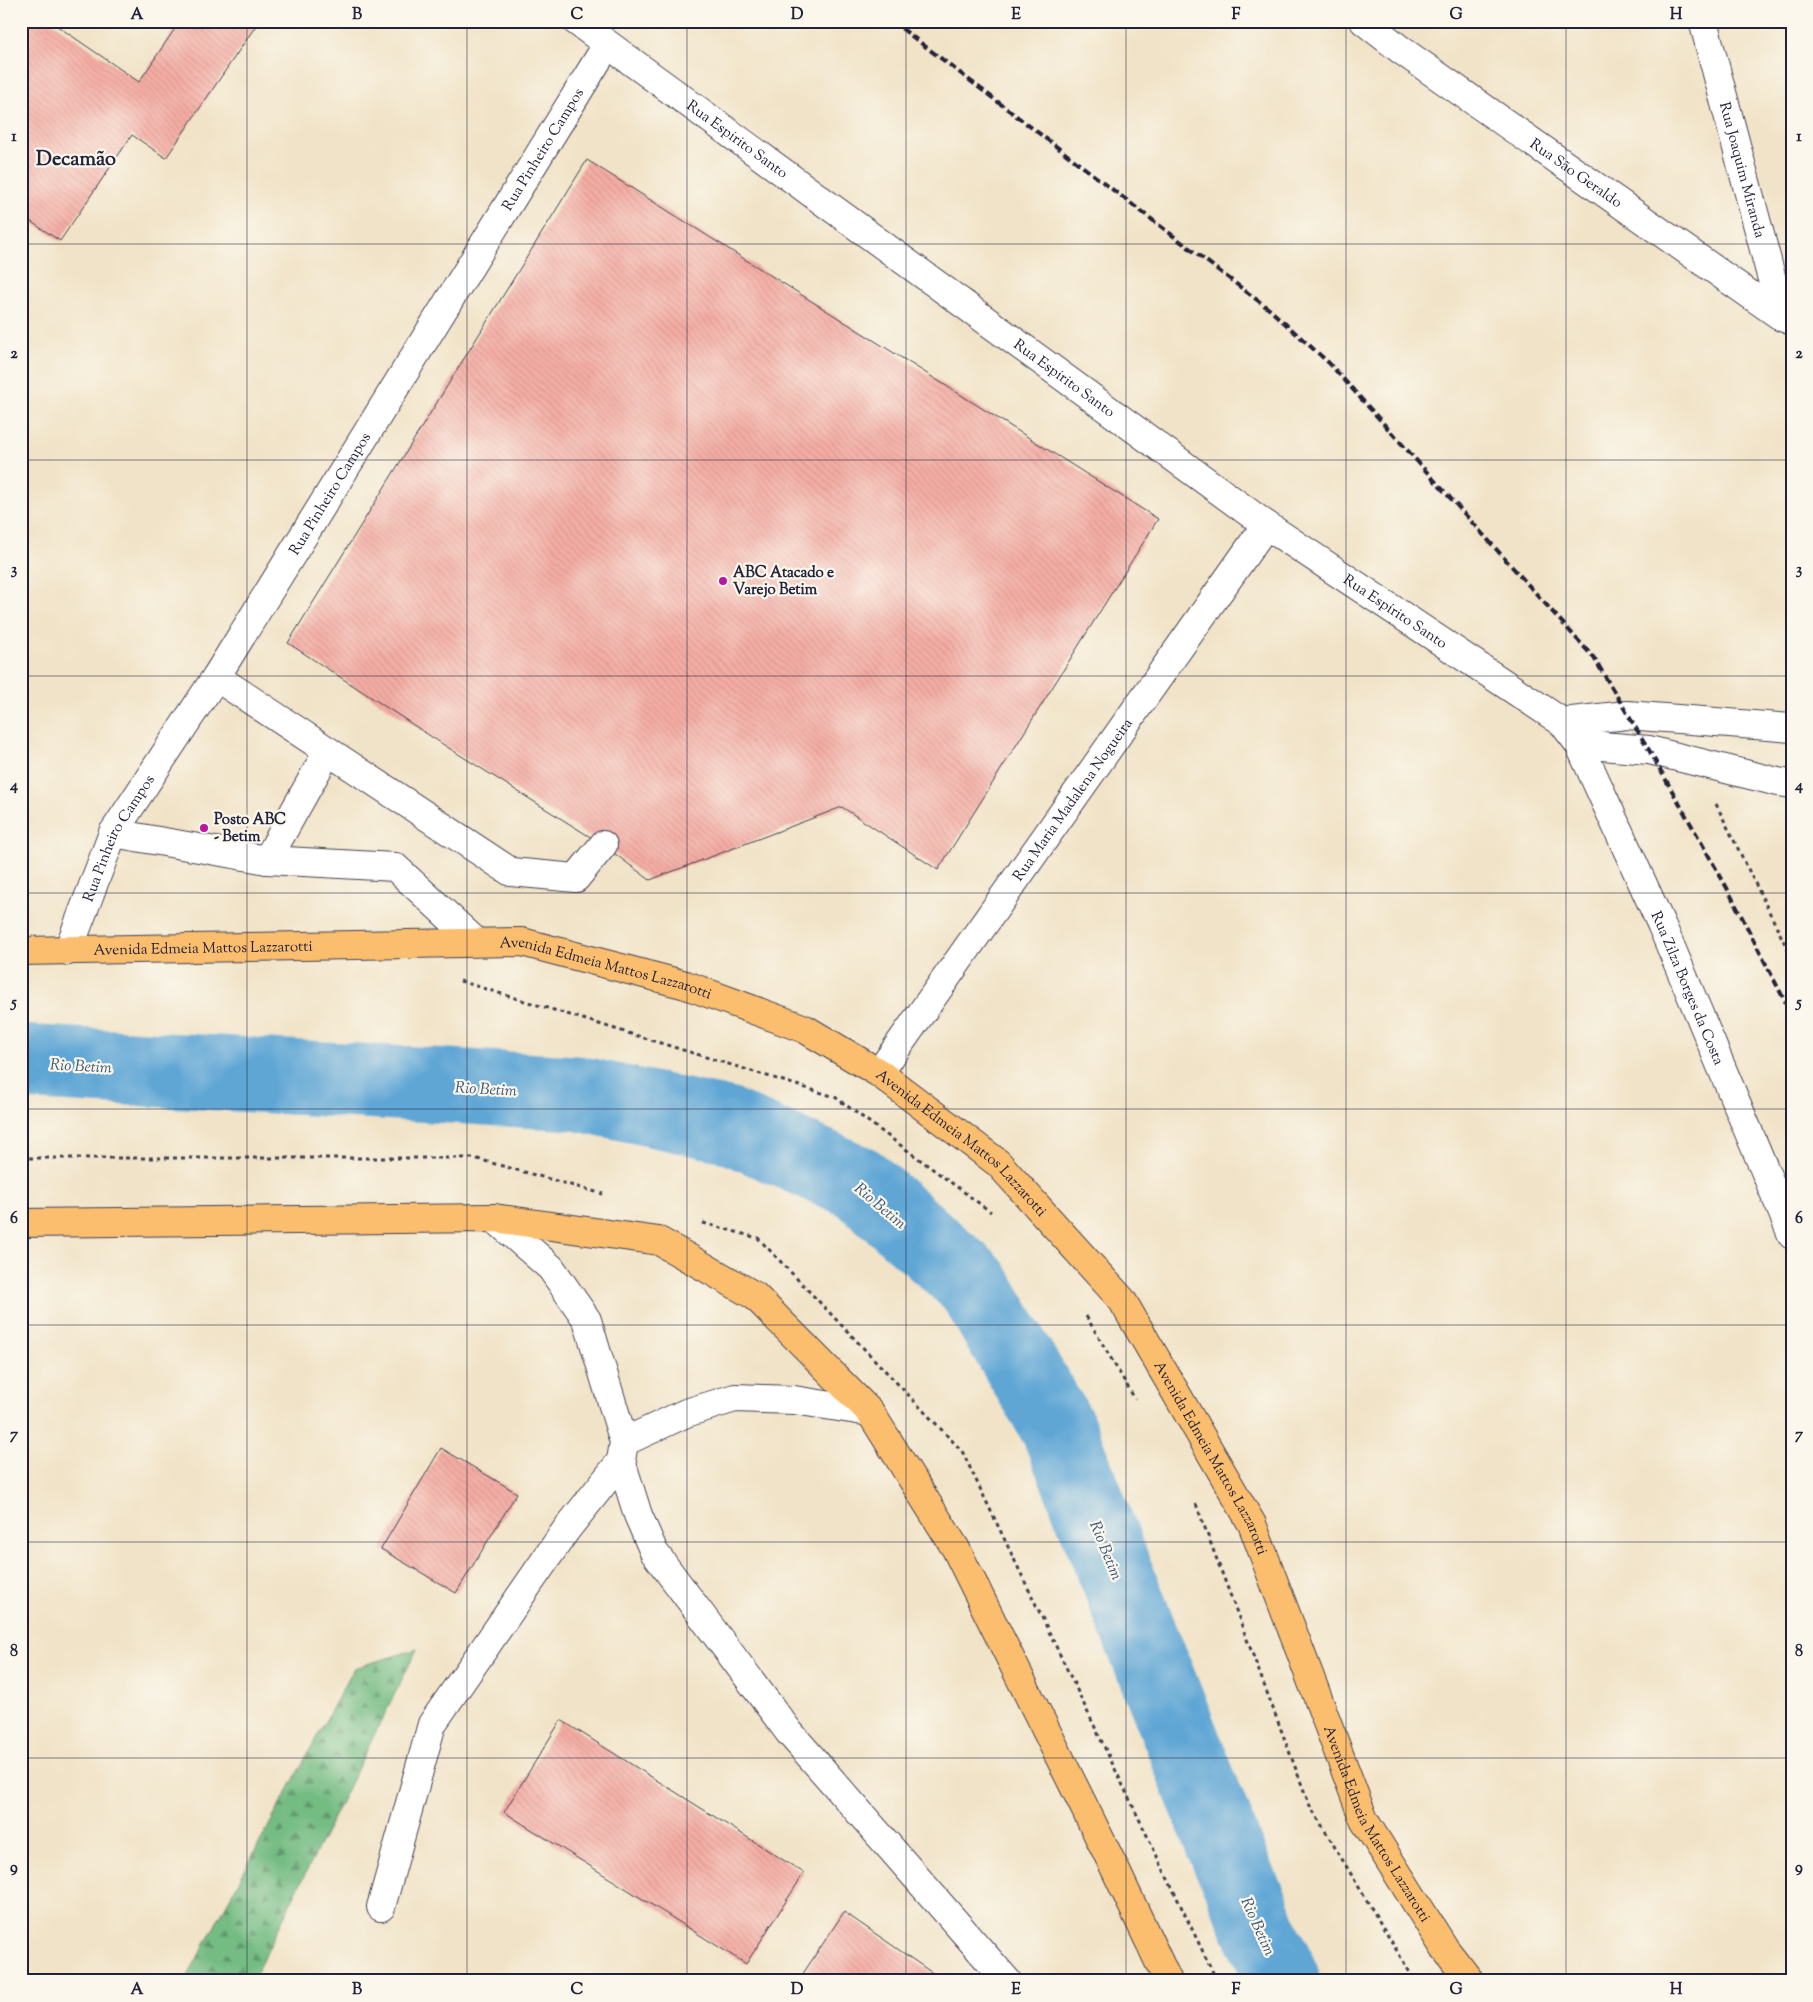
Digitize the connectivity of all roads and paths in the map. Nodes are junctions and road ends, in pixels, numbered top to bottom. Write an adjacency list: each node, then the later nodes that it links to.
1 (576, 21): 4 (street, Rua Espírito Santo)
2 (1364, 21): 5 (street, Rua São Geraldo)
3 (1703, 21): 5 (street, Rua Joaquim Miranda)
4 (607, 45): 6 (street, Rua Espírito Santo); 7 (street, Rua Pinheiro Campos)
5 (1787, 319)
6 (1266, 525): 8 (street, Rua Espírito Santo); 22 (street, Rua Maria Madalena Nogueira)
7 (216, 677): 11 (street); 14 (street, Rua Pinheiro Campos)
8 (1562, 722): 9 (street); 10 (street, Rua Espírito Santo)
9 (1792, 728)
10 (1579, 744): 12 (street); 26 (street, Rua Zilza Borges da Costa)
11 (328, 751): 15 (street); 16 (street)
12 (1695, 762): 13 (street); 20 (path)
13 (1792, 784)
14 (113, 833): 16 (street); 18 (street, Rua Pinheiro Campos)
15 (603, 844)
16 (267, 860): 17 (street)
17 (476, 942): 18 (main road, Avenida Edmeia Mattos Lazzarotti); 22 (main road, Avenida Edmeia Mattos Lazzarotti)
18 (68, 950): 19 (main road, Avenida Edmeia Mattos Lazzarotti)
19 (21, 952)
20 (1792, 958)
21 (453, 979): 23 (path)
22 (879, 1073): 36 (main road, Avenida Edmeia Mattos Lazzarotti)
23 (994, 1214)
24 (494, 1218): 25 (main road); 29 (main road); 30 (street)
25 (21, 1223)
26 (1792, 1235)
27 (1084, 1314): 28 (path)
28 (1139, 1406)
29 (870, 1412): 30 (street); 34 (main road)
30 (623, 1451): 32 (street); 33 (street)
31 (1194, 1499): 35 (path)
32 (381, 1907)
33 (1007, 1981)
34 (1168, 1981)
35 (1415, 1981)
36 (1470, 1981)

